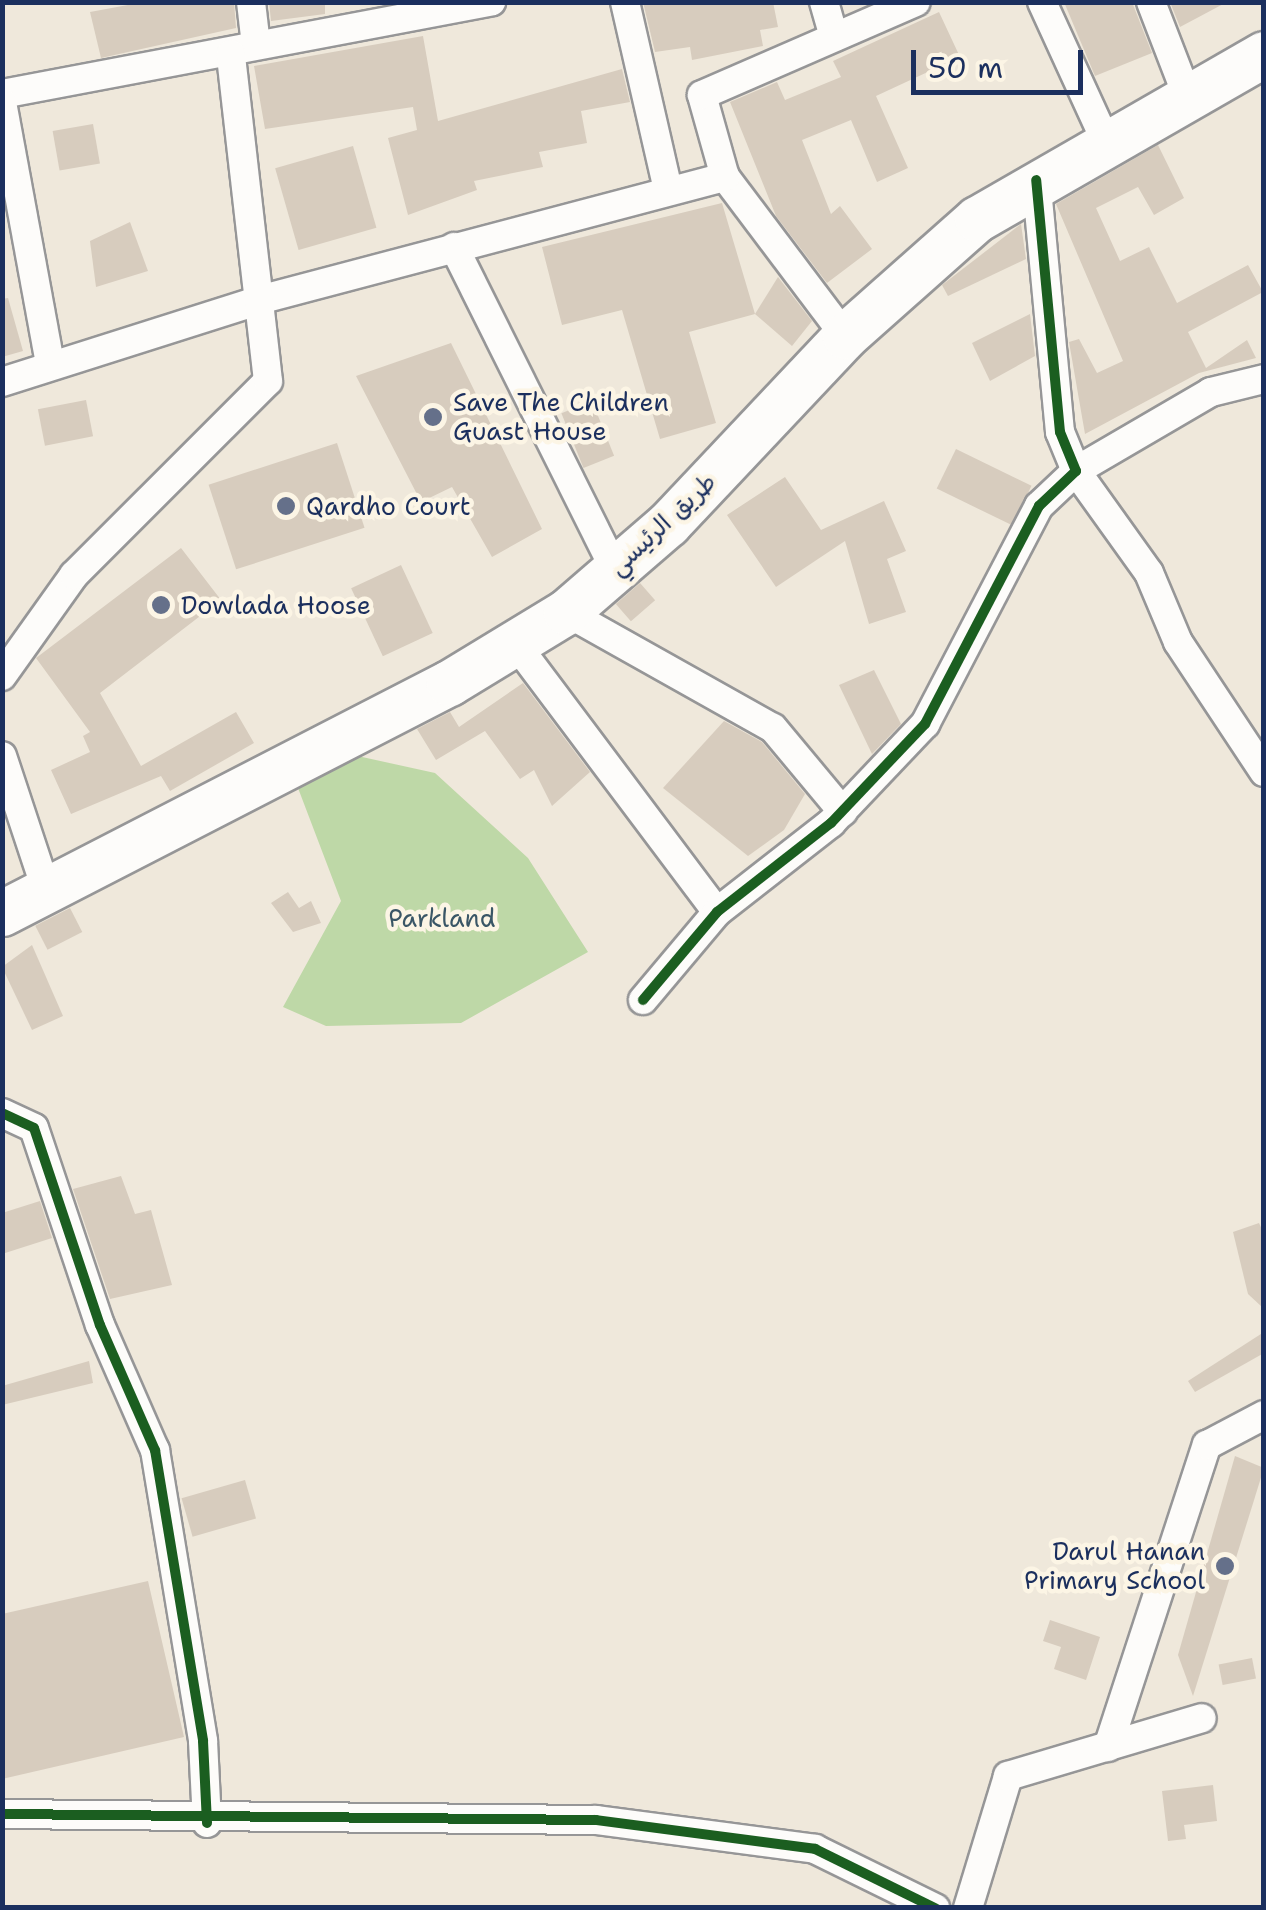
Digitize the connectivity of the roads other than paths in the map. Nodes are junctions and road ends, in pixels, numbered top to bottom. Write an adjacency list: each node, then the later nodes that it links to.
1 (251, 2): 9 (street)
2 (491, 2): 9 (street)
3 (624, 2): 17 (street)
4 (824, 2): 8 (street)
5 (916, 2): 8 (street)
6 (1042, 2): 14 (street)
7 (1151, 2): 12 (street)
8 (834, 37): 15 (street)
9 (244, 50): 11 (street); 20 (street)
10 (1264, 54): 12 (main road, طريق الرئيسي)
11 (2, 94)
12 (1188, 98): 14 (main road, طريق الرئيسي)
13 (2, 102): 18 (street)
14 (1106, 142): 16 (main road, طريق الرئيسي)
15 (725, 177): 17 (street); 21 (street)
16 (1036, 180): 21 (main road, طريق الرئيسي); 25 (street)
17 (667, 185): 19 (street)
18 (11, 202): 22 (street)
19 (454, 247): 20 (street); 26 (street)
20 (262, 299): 22 (street); 29 (street)
21 (845, 336): 26 (main road, طريق الرئيسي)
22 (50, 364): 24 (street)
23 (1264, 379): 25 (street)
24 (2, 382)
25 (1076, 471): 31 (street); 32 (street)
26 (615, 570): 27 (main road, طريق الرئيسي)
27 (566, 612): 28 (main road, طريق الرئيسي); 32 (street)
28 (515, 642): 33 (main road, طريق الرئيسي); 35 (street)
29 (2, 676)
30 (2, 756): 33 (street)
31 (1264, 772)
32 (843, 812): 35 (street)
33 (46, 889): 34 (main road, طريق الرئيسي)
34 (2, 912)
35 (716, 912): 36 (street)
36 (644, 1000)
37 (2, 1114): 42 (street)
38 (1264, 1415): 40 (street)
39 (1202, 1718): 40 (street)
40 (1108, 1747): 44 (street)
41 (2, 1814): 42 (street)
42 (207, 1823): 43 (street)
43 (935, 1908)
44 (968, 1908)

